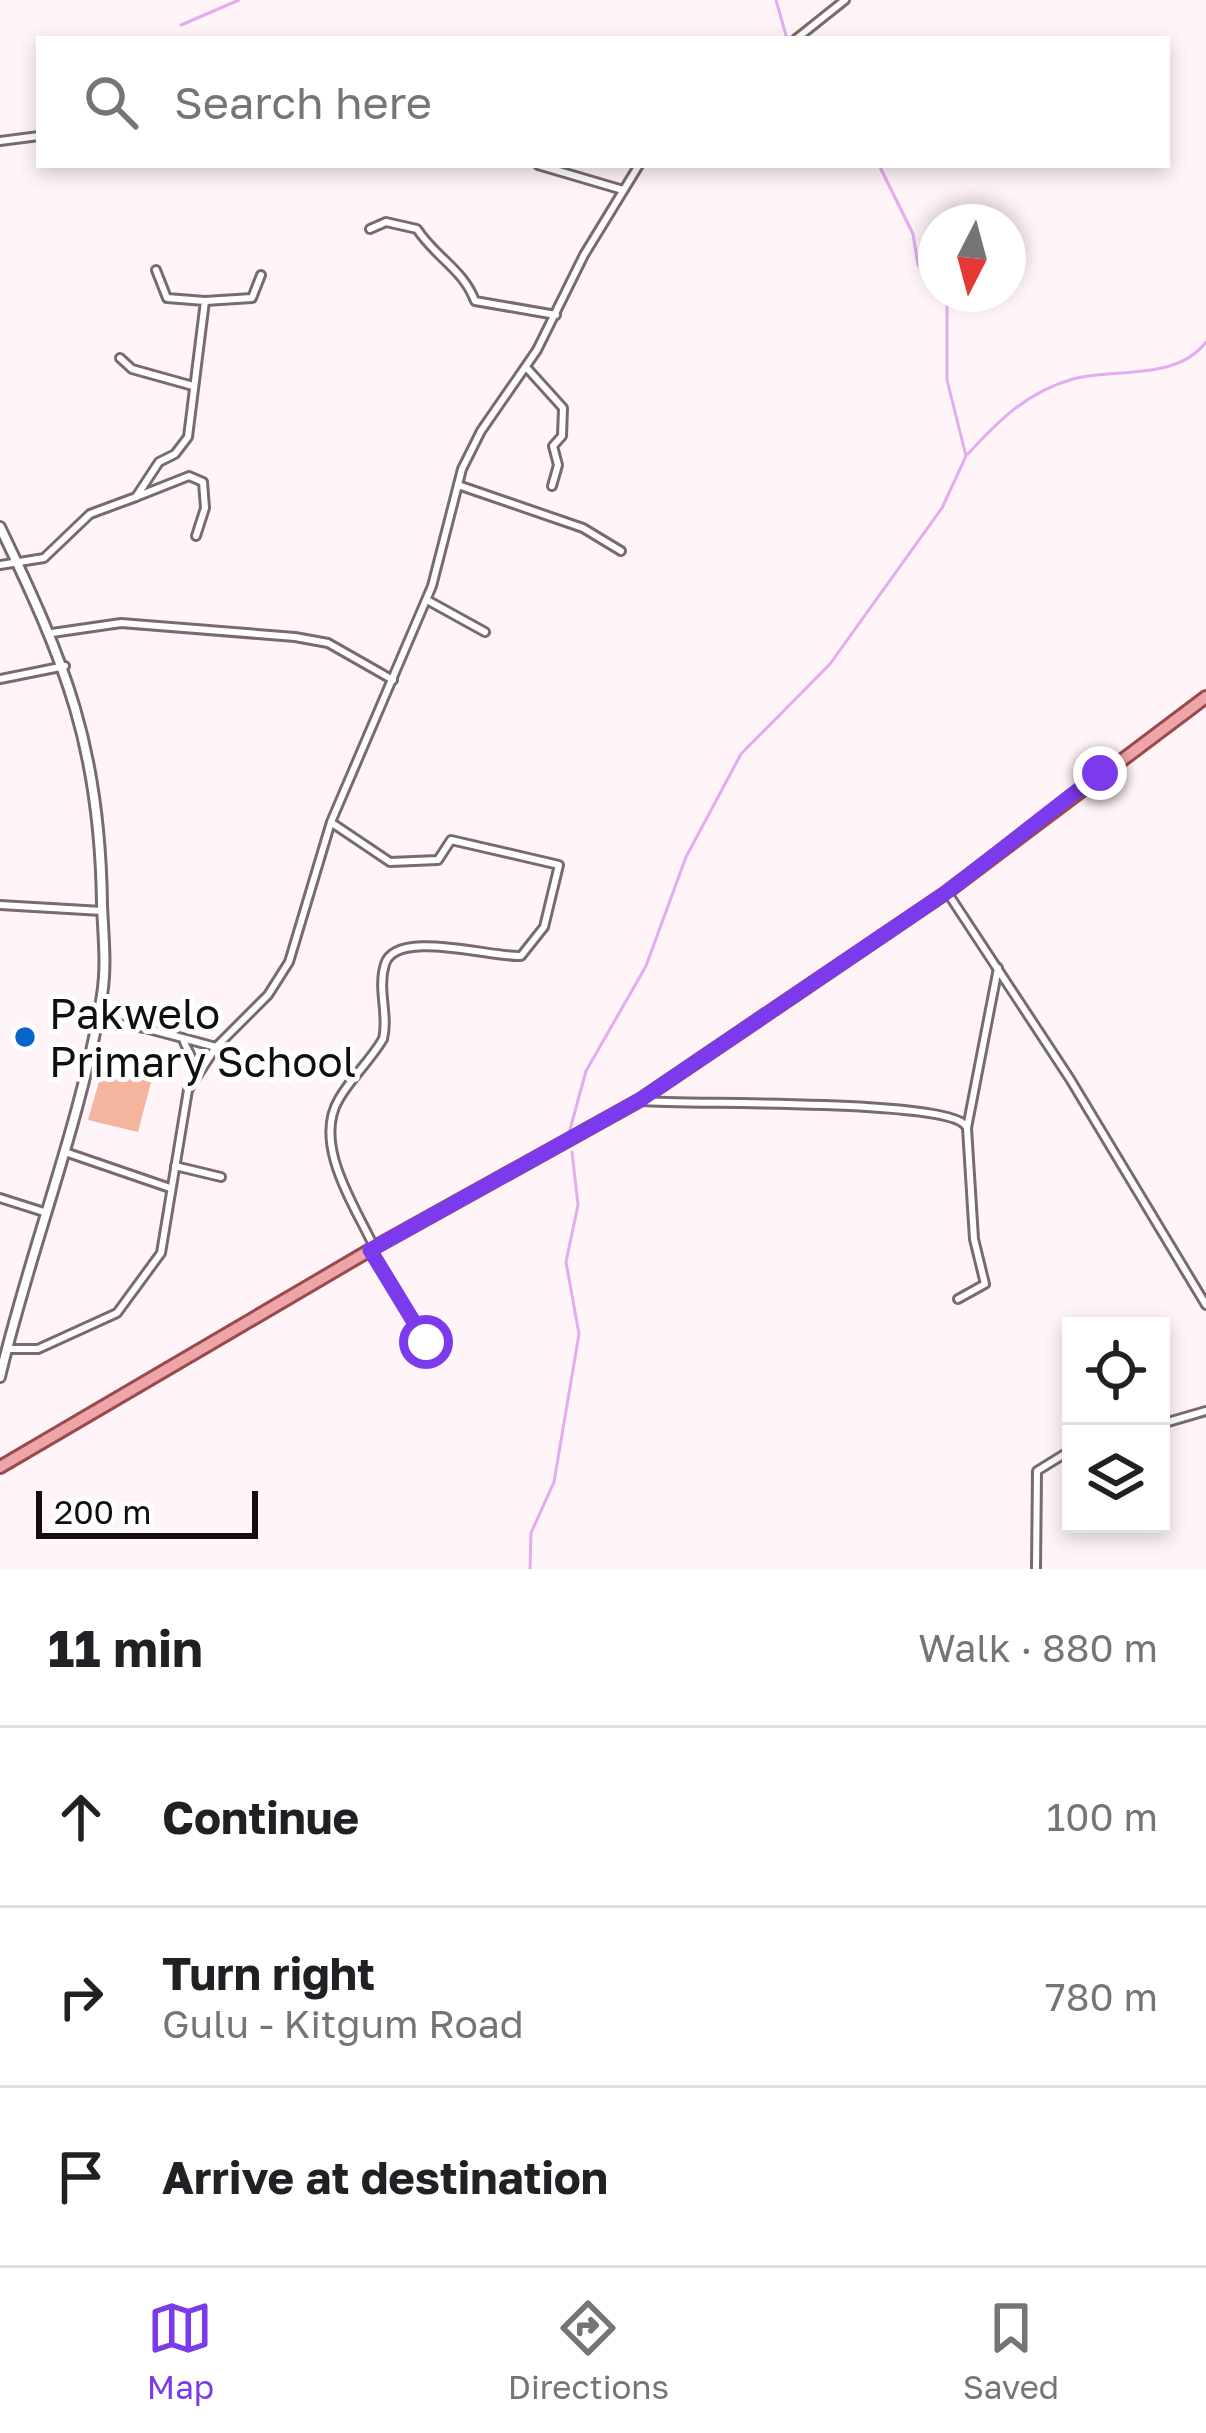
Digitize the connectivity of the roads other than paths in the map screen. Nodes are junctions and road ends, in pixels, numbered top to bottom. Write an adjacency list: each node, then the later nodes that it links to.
1 (845, 0): 2 (street)
2 (800, 36)
3 (36, 136): 4 (street)
4 (0, 140)
5 (548, 168): 7 (street)
6 (637, 168): 7 (street)
7 (623, 190): 12 (street)
8 (370, 229): 12 (street)
9 (156, 270): 11 (street)
10 (261, 275): 11 (street)
11 (205, 301): 15 (street)
12 (556, 315): 14 (street)
13 (120, 358): 15 (street)
14 (525, 366): 16 (street); 17 (street)
15 (193, 386): 18 (street)
16 (458, 485): 21 (street); 24 (street)
17 (552, 486)
18 (136, 496): 20 (street); 22 (street)
19 (0, 527): 22 (street)
20 (196, 536)
21 (621, 551)
22 (16, 562): 23 (street); 26 (street)
23 (0, 565)
24 (427, 600): 25 (street); 29 (street)
25 (485, 632)
26 (52, 633): 27 (street); 29 (street)
27 (65, 666): 28 (street); 34 (street)
28 (0, 679)
29 (393, 680): 31 (street)
30 (1206, 698): 32 (main road)
31 (331, 822): 38 (street); 48 (street)
32 (947, 892): 35 (street); 40 (main road)
33 (0, 905): 34 (street)
34 (103, 911): 36 (street)
35 (999, 965): 41 (street); 50 (street)
36 (96, 1021): 37 (street); 42 (street)
37 (184, 1041): 38 (street); 39 (street)
38 (216, 1047): 39 (street)
39 (198, 1071): 43 (street)
40 (640, 1100): 41 (street); 48 (main road)
41 (967, 1128): 49 (street)
42 (62, 1151): 45 (street); 47 (street)
43 (175, 1166): 44 (street); 45 (street)
44 (220, 1177)
45 (170, 1188): 51 (street)
46 (0, 1198): 47 (street)
47 (44, 1212): 51 (street)
48 (372, 1248): 52 (street); 57 (main road)
49 (958, 1299)
50 (1206, 1305)
51 (7, 1349): 53 (street)
52 (436, 1356)
53 (0, 1376)
54 (1206, 1411): 55 (street)
55 (1170, 1421)
56 (1062, 1456): 58 (street)
57 (0, 1467)
58 (1036, 1569)

